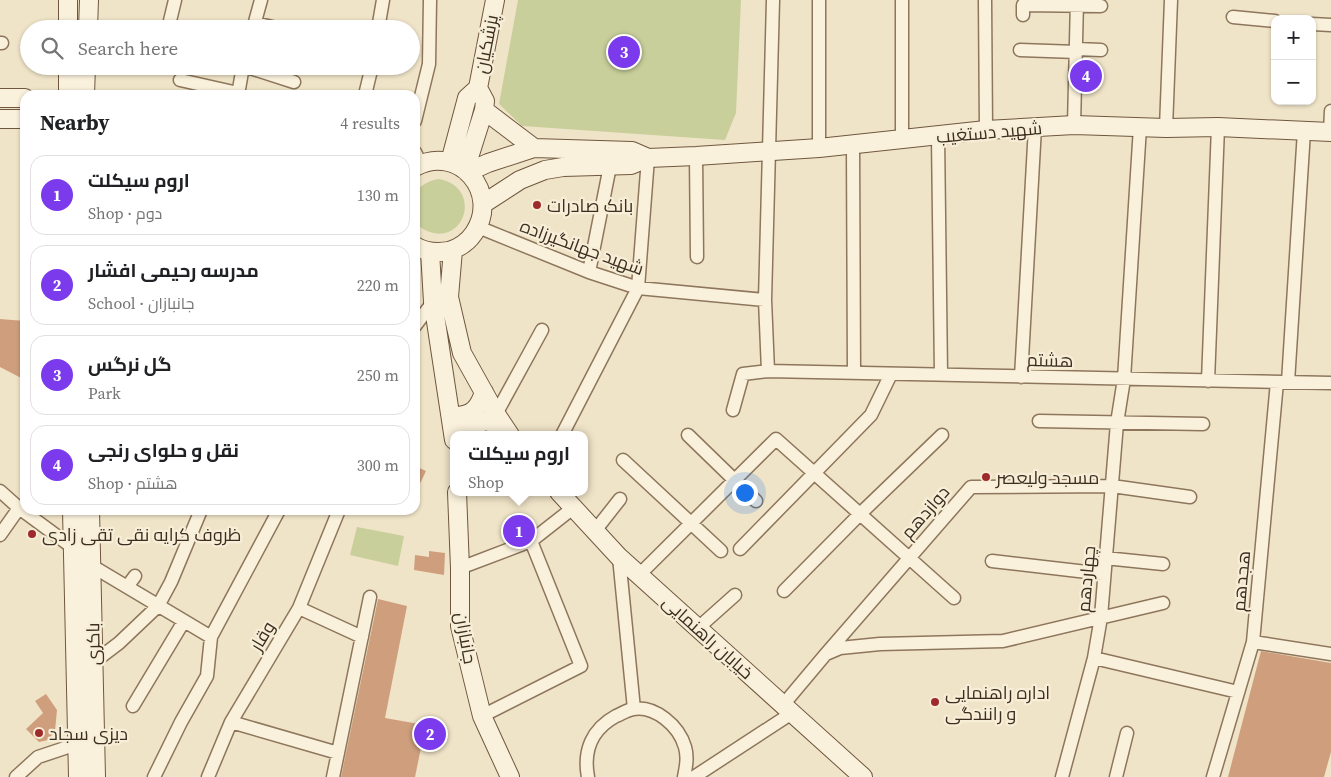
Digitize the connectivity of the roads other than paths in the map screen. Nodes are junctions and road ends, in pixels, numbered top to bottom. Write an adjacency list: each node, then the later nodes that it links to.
1 (68, 0): 17 (main road)
2 (89, 0): 18 (main road)
3 (175, 0): 19 (street)
4 (261, 0): 20 (street)
5 (383, 0): 21 (street)
6 (430, 0): 43 (street)
7 (495, 0): 35 (main road, پزشکیان)
8 (773, 0): 61 (street)
9 (819, 0): 60 (street)
10 (902, 0): 57 (street)
11 (985, 0): 53 (street)
12 (1171, 0): 52 (street)
13 (1077, 3): 14 (street); 15 (street); 27 (street)
14 (1101, 6)
15 (1023, 15)
16 (1233, 17): 22 (street)
17 (68, 20)
18 (88, 20)
19 (170, 20)
20 (256, 20)
21 (380, 20)
22 (1271, 21)
23 (1316, 24): 24 (street)
24 (1331, 26)
25 (1020, 50): 27 (street)
26 (1101, 50): 27 (street)
27 (1077, 51): 48 (street)
28 (68, 75): 36 (main road)
29 (86, 75): 37 (main road)
30 (242, 75): 39 (street)
31 (272, 75): 34 (street)
32 (370, 75): 40 (street)
33 (180, 80): 38 (street)
34 (294, 82)
35 (478, 88): 44 (main road, پزشکیان); 66 (main road, پزشکیان)
36 (68, 90)
37 (86, 90)
38 (221, 90)
39 (239, 90)
40 (366, 90)
41 (0, 98): 42 (main road)
42 (20, 98)
43 (420, 101)
44 (484, 110): 59 (main road); 66 (main road)
45 (1331, 111): 55 (street)
46 (0, 119): 47 (main road)
47 (20, 119)
48 (1074, 125): 49 (main road, شهید دستغیب); 50 (main road, شهید دستغیب)
49 (1140, 126): 52 (main road, شهید دستغیب); 83 (street, چهاردهم)
50 (1035, 127): 53 (main road, شهید دستغیب); 82 (street)
51 (1218, 127): 52 (main road, شهید دستغیب); 54 (main road, شهید دستغیب); 84 (street)
52 (1166, 128)
53 (986, 130): 56 (main road, شهید دستغیب)
54 (1304, 131): 55 (main road, شهید دستغیب); 85 (street, هجدهم)
55 (1330, 132)
56 (938, 136): 57 (main road, شهید دستغیب); 81 (street)
57 (902, 139): 58 (main road, شهید دستغیب)
58 (854, 145): 60 (main road, شهید دستغیب); 79 (street)
59 (534, 148): 63 (main road); 66 (main road)
60 (819, 148): 61 (main road, شهید دستغیب)
61 (768, 151): 62 (main road, شهید دستغیب); 74 (street)
62 (696, 156): 63 (main road, شهید دستغیب); 71 (street)
63 (648, 158): 65 (main road); 73 (street)
64 (420, 161): 66 (main road)
65 (610, 166): 67 (main road); 72 (street)
66 (461, 168): 67 (main road)
67 (483, 204): 68 (main road)
68 (478, 227): 69 (main road); 72 (street, شهید جهانگیرزاده)
69 (453, 250): 70 (main road); 87 (main road)
70 (420, 251): 75 (main road)
71 (697, 257)
72 (589, 272): 73 (street, شهید جهانگیرزاده)
73 (638, 288): 74 (street, شهید جهانگیرزاده); 96 (street)
74 (765, 300): 78 (street)
75 (432, 302): 76 (street); 89 (main road)
76 (420, 319)
77 (542, 330): 93 (street)
78 (768, 371): 79 (street, هشتم); 88 (street, هشتم)
79 (854, 373): 80 (street, هشتم)
80 (891, 374): 81 (street, هشتم); 100 (street)
81 (940, 375): 82 (street, هشتم)
82 (1021, 377): 83 (street, هشتم)
83 (1124, 379): 84 (street, هشتم); 91 (street, چهاردهم)
84 (1208, 381): 85 (street, هشتم)
85 (1283, 382): 86 (street, هشتم); 149 (street, هجدهم)
86 (1331, 383)
87 (484, 392): 89 (main road); 93 (main road)
88 (733, 410)
89 (450, 411): 94 (main road)
90 (1039, 421): 91 (street)
91 (1117, 423): 92 (street); 102 (street, چهاردهم)
92 (1203, 424)
93 (503, 425): 95 (main road)
94 (453, 431)
95 (464, 431)
96 (564, 431)
97 (688, 435): 101 (street)
98 (942, 435): 111 (street)
99 (623, 460): 118 (street)
100 (814, 473): 101 (street); 111 (street); 124 (street)
101 (734, 480): 108 (street); 118 (street)
102 (1112, 486): 106 (street, دوازدهم); 127 (street, دوازدهم); 128 (street, چهاردهم)
103 (0, 491): 109 (street)
104 (457, 496): 132 (main road, جانبازان)
105 (562, 496): 110 (main road, خیابان راهنمایی)
106 (1190, 497)
107 (620, 499): 119 (street)
108 (756, 501)
109 (19, 508): 120 (street)
110 (572, 508): 119 (main road, خیابان راهنمایی); 121 (street)
111 (860, 514): 127 (street); 137 (street)
112 (29, 515): 122 (street)
113 (72, 515): 122 (main road, باکری)
114 (90, 515): 123 (main road, باکری)
115 (195, 515): 142 (street)
116 (276, 515): 147 (street)
117 (337, 515): 143 (street, وقار)
118 (690, 523): 125 (street); 134 (street)
119 (594, 532): 126 (main road, خیابان راهنمایی)
120 (0, 535)
121 (531, 541): 132 (street); 158 (street)
122 (72, 547): 123 (street); 161 (main road, باکری)
123 (91, 547): 131 (main road, باکری)
124 (740, 549)
125 (721, 551)
126 (619, 557): 134 (main road, خیابان راهنمایی); 156 (street)
127 (909, 558): 140 (street); 151 (street, دوازدهم)
128 (1105, 558): 130 (street); 133 (street, چهاردهم)
129 (992, 561): 133 (street)
130 (1164, 564)
131 (92, 566): 136 (street); 153 (main road, باکری)
132 (460, 568): 158 (main road, جانبازان)
133 (1104, 574): 144 (street, چهاردهم)
134 (639, 575): 146 (main road, خیابان راهنمایی)
135 (135, 576): 136 (street)
136 (127, 587): 142 (street)
137 (784, 591)
138 (734, 595): 146 (street)
139 (370, 597): 148 (street)
140 (954, 598)
141 (1163, 603): 144 (street)
142 (158, 606): 145 (street); 153 (street)
143 (299, 608): 148 (street); 159 (street, وقار)
144 (1101, 617): 151 (street); 152 (street, چهاردهم)
145 (184, 621): 147 (street); 155 (street)
146 (698, 628): 157 (main road, خیابان راهنمایی)
147 (211, 637): 166 (street)
148 (362, 637): 162 (street)
149 (1253, 642): 150 (street); 154 (street, هجدهم)
150 (1331, 654)
151 (825, 655): 157 (street, دوازدهم)
152 (1094, 658): 154 (street); 174 (street, چهاردهم)
153 (94, 662): 165 (main road, باکری)
154 (1238, 692): 176 (street, هجدهم)
155 (133, 706)
156 (634, 709): 170 (street); 171 (street)
157 (788, 709): 172 (street, دوازدهم); 173 (main road, خیابان راهنمایی)
158 (482, 716): 169 (main road, جانبازان)
159 (231, 722): 162 (street); 167 (street, وقار)
160 (1127, 733): 175 (street)
161 (77, 744): 163 (street); 164 (main road, باکری)
162 (338, 753): 168 (street)
163 (16, 777)
164 (78, 777)
165 (96, 777)
166 (154, 777)
167 (208, 777)
168 (333, 777)
169 (510, 777)
170 (588, 777)
171 (684, 777)
172 (694, 777)
173 (863, 777)
174 (1062, 777)
175 (1116, 777)
176 (1213, 777)

